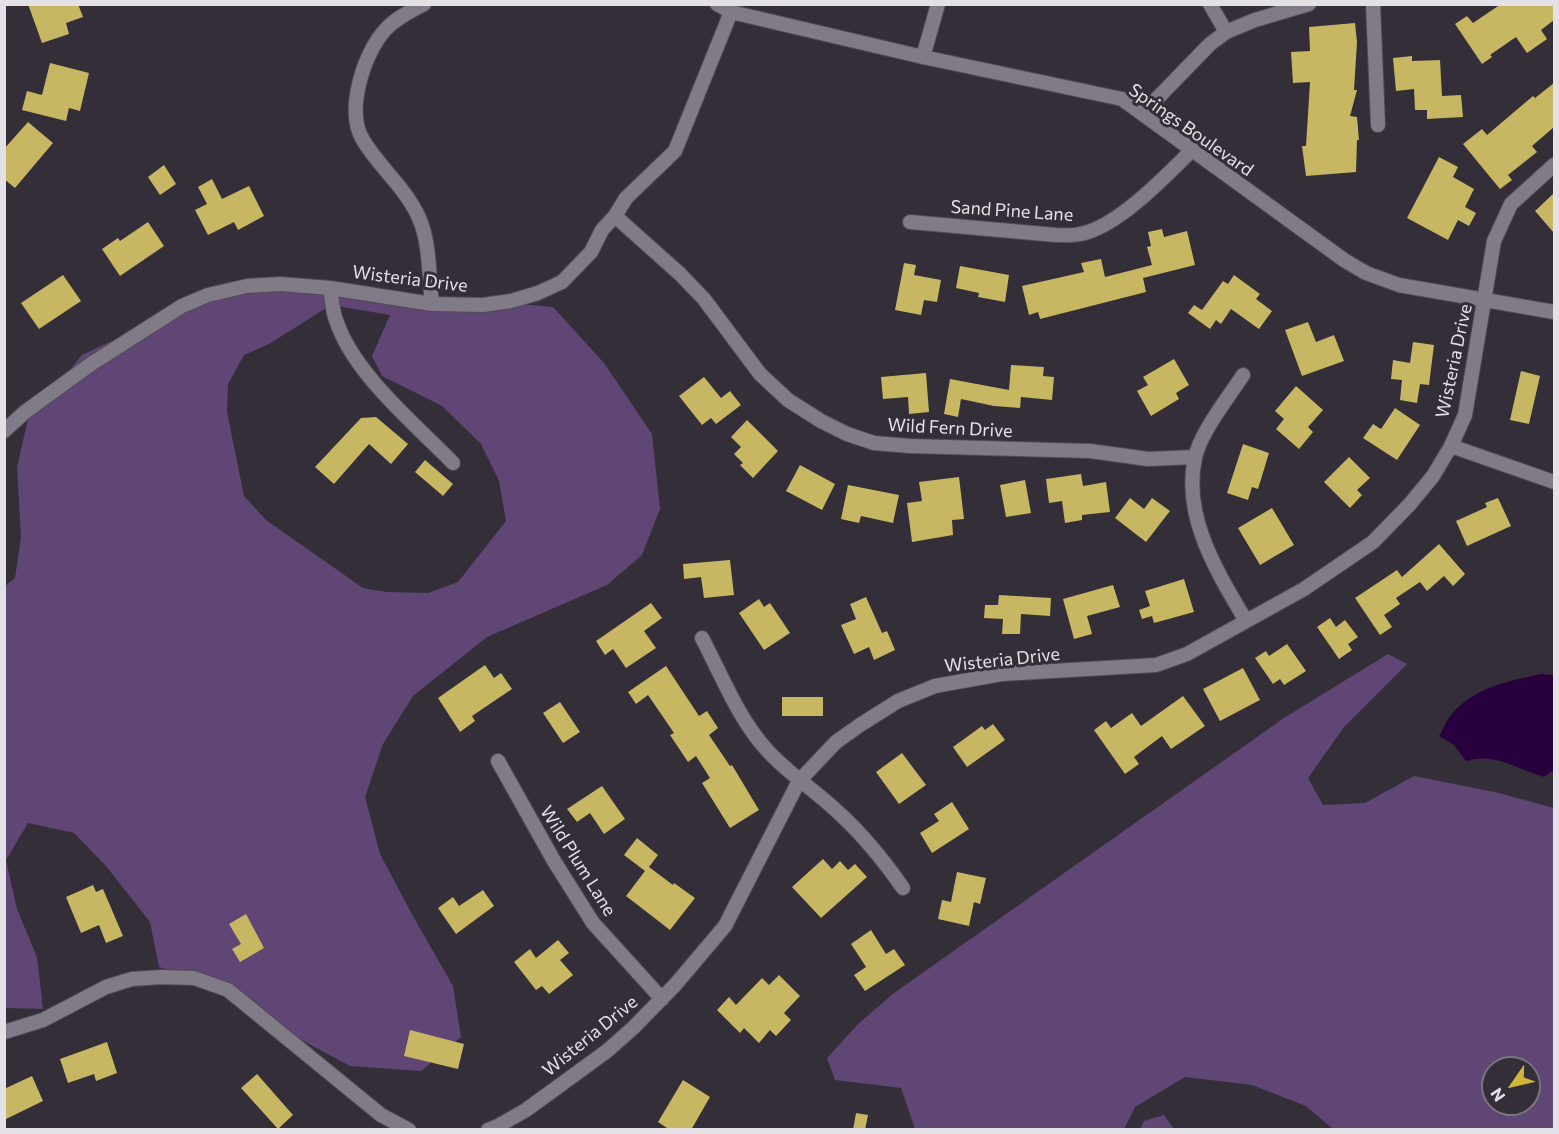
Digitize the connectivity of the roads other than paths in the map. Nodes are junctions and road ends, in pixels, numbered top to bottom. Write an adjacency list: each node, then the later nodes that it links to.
1 (424, 4): 18 (street)
2 (717, 4): 7 (street, Springs Boulevard)
3 (938, 4): 9 (street)
4 (1210, 4): 8 (street)
5 (1309, 4): 8 (street)
6 (1373, 4): 11 (street)
7 (731, 12): 9 (street, Springs Boulevard); 14 (street, Wisteria Drive)
8 (1226, 32): 10 (street)
9 (923, 57): 10 (street, Springs Boulevard)
10 (1143, 113): 12 (street, Springs Boulevard)
11 (1378, 125)
12 (1191, 151): 15 (street, Sand Pine Lane); 17 (street, Springs Boulevard)
13 (1554, 165): 17 (street, Wisteria Drive)
14 (615, 216): 18 (street, Wisteria Drive); 23 (street, Wild Fern Drive)
15 (910, 222)
16 (330, 288): 18 (street, Wisteria Drive); 21 (street, Wisteria Drive); 24 (street)
17 (1485, 299): 19 (street, Springs Boulevard); 22 (street, Wisteria Drive)
18 (432, 304)
19 (1554, 312)
20 (1243, 375): 23 (street)
21 (4, 431)
22 (1451, 446): 25 (street); 26 (street, Wisteria Drive)
23 (1195, 457): 26 (street)
24 (453, 462)
25 (1554, 482)
26 (1246, 621): 29 (street, Wisteria Drive)
27 (702, 638): 29 (street)
28 (498, 761): 31 (street, Wild Plum Lane)
29 (799, 781): 30 (street); 31 (street, Wisteria Drive)
30 (903, 888)
31 (662, 999): 34 (street, Wisteria Drive)
32 (4, 1032): 33 (street)
33 (409, 1130)
34 (488, 1130)

